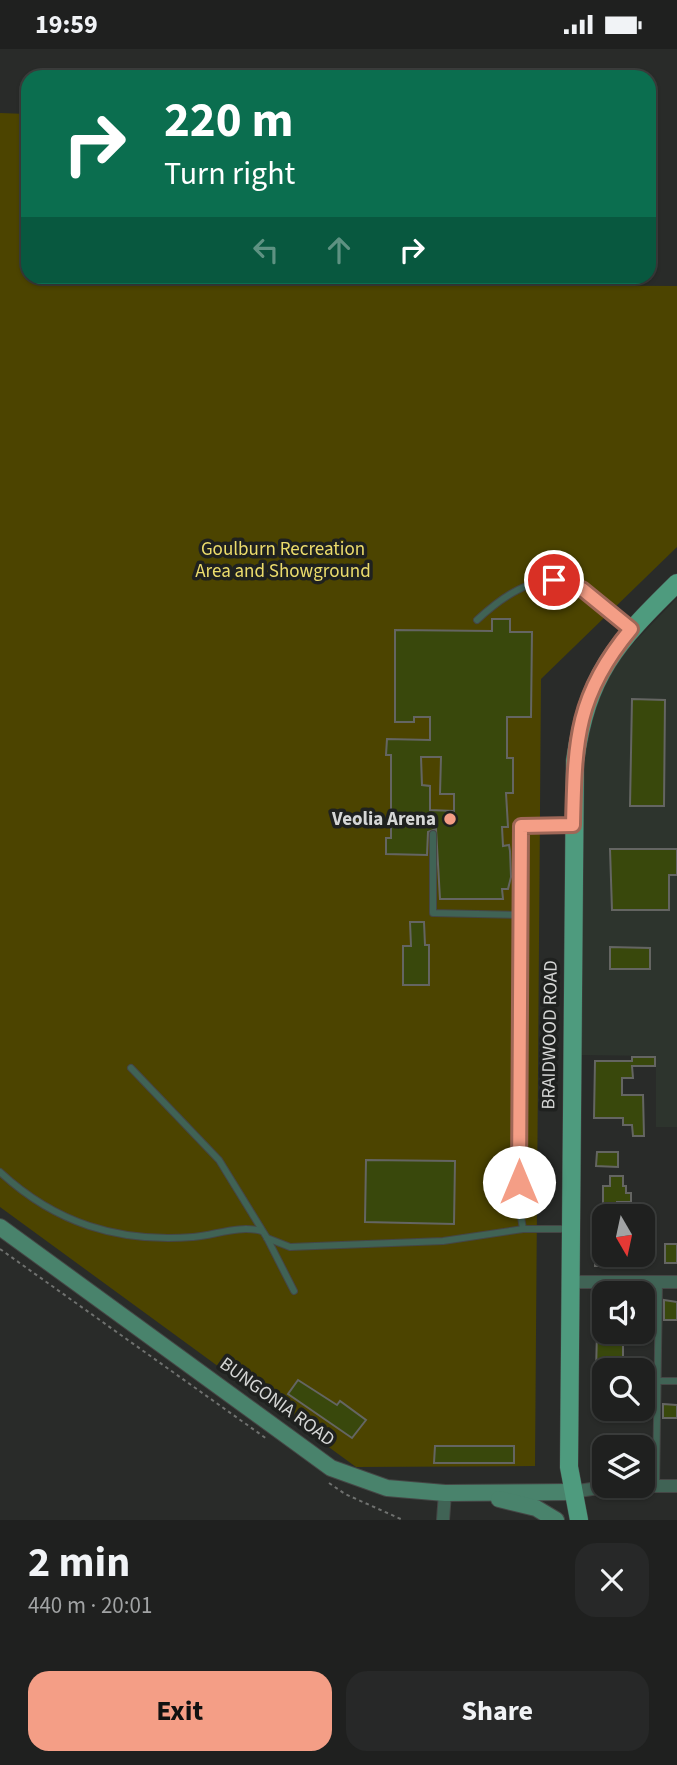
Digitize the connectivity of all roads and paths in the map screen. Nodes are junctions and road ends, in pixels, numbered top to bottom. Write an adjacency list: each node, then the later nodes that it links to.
1 (677, 583): 3 (main road, BRAIDWOOD ROAD)
2 (477, 620): 3 (lane)
3 (631, 629): 4 (main road, BRAIDWOOD ROAD)
4 (573, 825): 6 (lane); 11 (main road, BRAIDWOOD ROAD)
5 (433, 834): 6 (lane)
6 (521, 915): 10 (lane)
7 (131, 1068): 12 (lane)
8 (0, 1172): 12 (lane)
9 (0, 1227): 24 (street, BUNGONIA ROAD)
10 (523, 1229): 11 (lane); 13 (lane)
11 (569, 1229): 14 (main road, BRAIDWOOD ROAD)
12 (262, 1231): 13 (lane)
13 (267, 1238): 17 (lane)
14 (568, 1282): 15 (street); 23 (main road, BRAIDWOOD ROAD)
15 (659, 1282): 16 (street); 18 (lane)
16 (677, 1282)
17 (294, 1291)
18 (657, 1381): 19 (lane); 20 (lane)
19 (677, 1381)
20 (656, 1486): 21 (street)
21 (677, 1486)
22 (592, 1489): 23 (street)
23 (572, 1492): 25 (street, BUNGONIA ROAD); 28 (main road, BRAIDWOOD ROAD)
24 (445, 1493): 25 (street, BUNGONIA ROAD); 26 (street)
25 (468, 1494): 27 (street)
26 (443, 1520)
27 (556, 1520)
28 (579, 1520)

